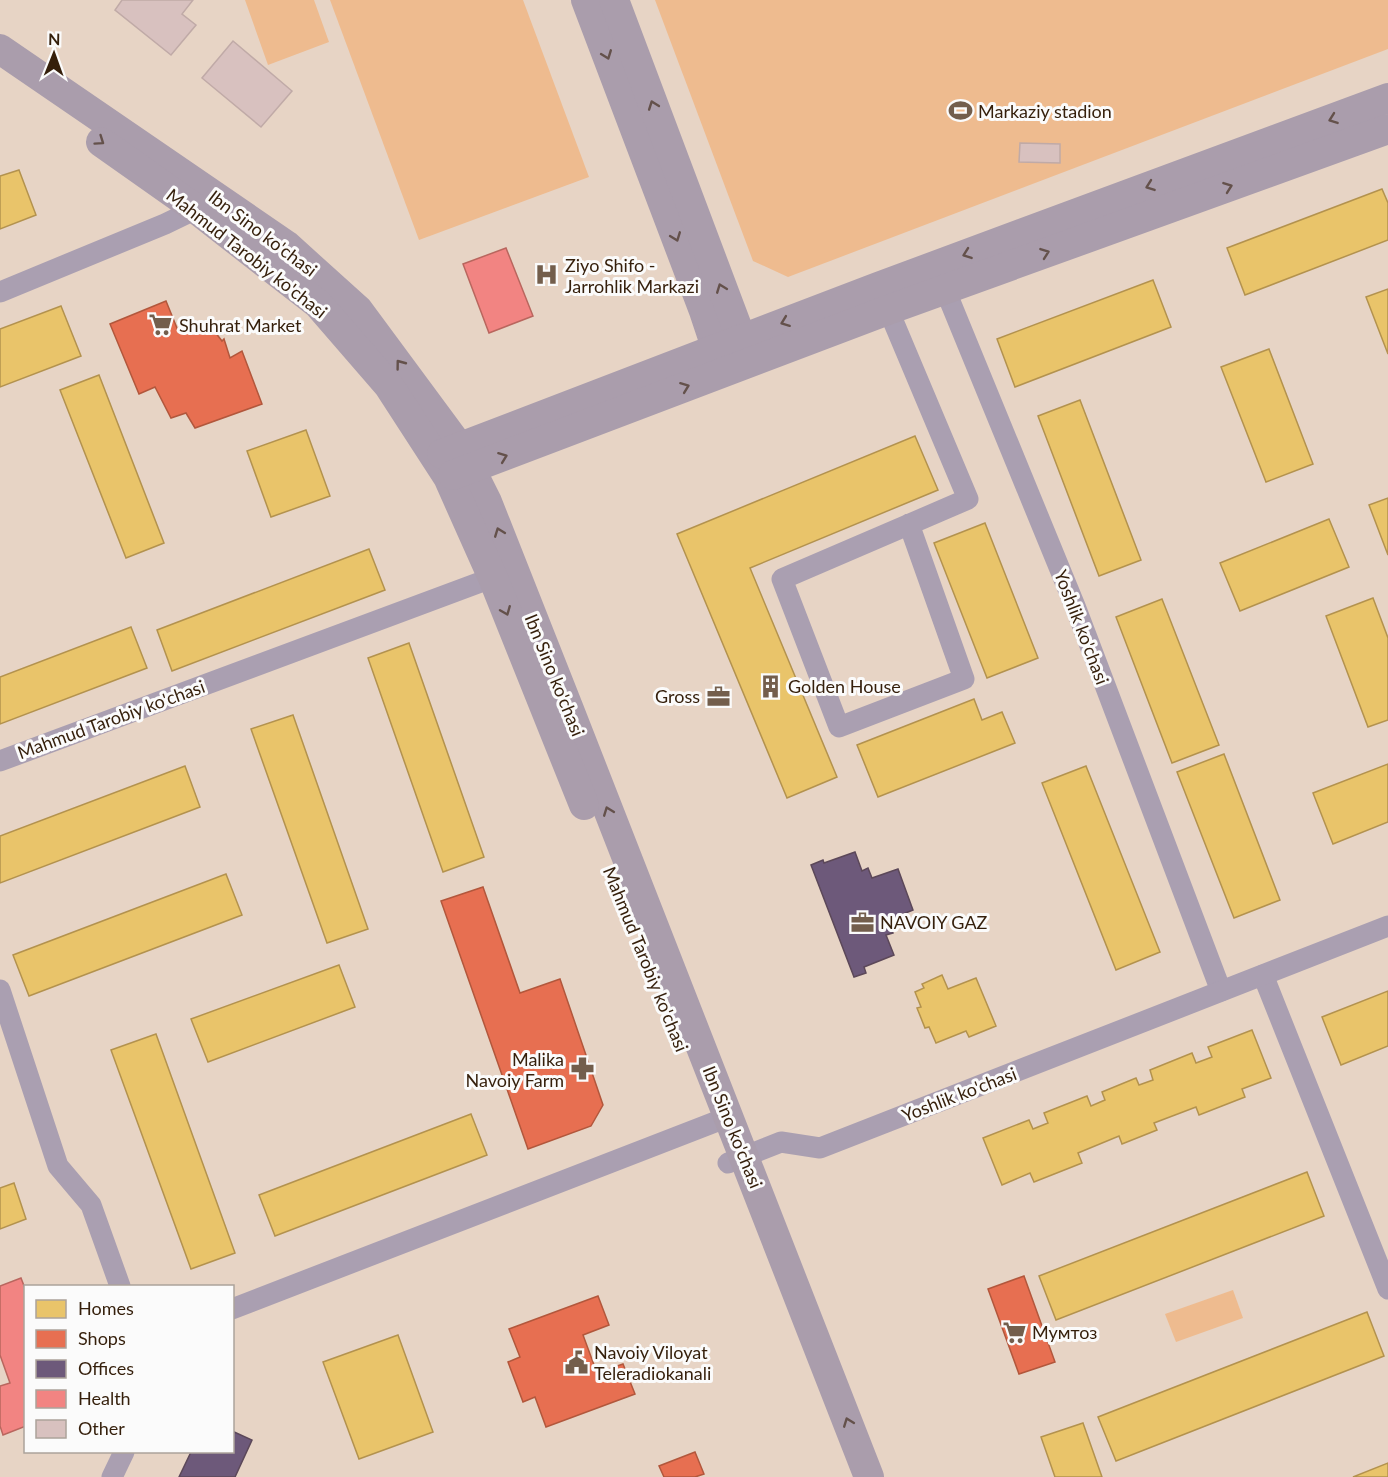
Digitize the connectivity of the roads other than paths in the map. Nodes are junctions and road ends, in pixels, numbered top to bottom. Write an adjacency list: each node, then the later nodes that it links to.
1 (586, 0): 11 (main road, one-way to 11)
2 (614, 0): 11 (main road, one-way to 2)
3 (0, 49): 7 (main road, Ibn Sino ko'chasi)
4 (0, 72): 7 (main road, Mahmud Tarobiy ko'chasi, one-way to 7)
5 (1388, 98): 8 (main road, one-way to 8)
6 (1388, 129): 8 (main road, one-way to 6)
7 (202, 200): 9 (street); 12 (main road, Mahmud Tarobiy ko'chasi)
8 (940, 278): 10 (main road); 19 (street, Yoshlik ko'chasi)
9 (0, 292)
10 (883, 298): 11 (main road); 13 (street)
11 (733, 355): 12 (main road)
12 (454, 462): 14 (main road, Mahmud Tarobiy ko'chasi)
13 (909, 524): 13 (street)
14 (503, 574): 15 (street, Mahmud Tarobiy ko'chasi); 20 (main road, Mahmud Tarobiy ko'chasi)
15 (0, 761)
16 (1388, 926): 17 (street, Yoshlik ko'chasi)
17 (1263, 975): 19 (street, Yoshlik ko'chasi); 23 (street)
18 (0, 990): 22 (street)
19 (1221, 991): 21 (street, Yoshlik ko'chasi)
20 (720, 1120): 21 (main road, Mahmud Tarobiy ko'chasi); 24 (street)
21 (737, 1159): 27 (main road, Mahmud Tarobiy ko'chasi); 28 (main road, Ibn Sino ko'chasi, one-way to 21)
22 (119, 1285)
23 (1388, 1288)
24 (234, 1308)
25 (123, 1453): 26 (street)
26 (112, 1477)
27 (847, 1477)
28 (869, 1477)

